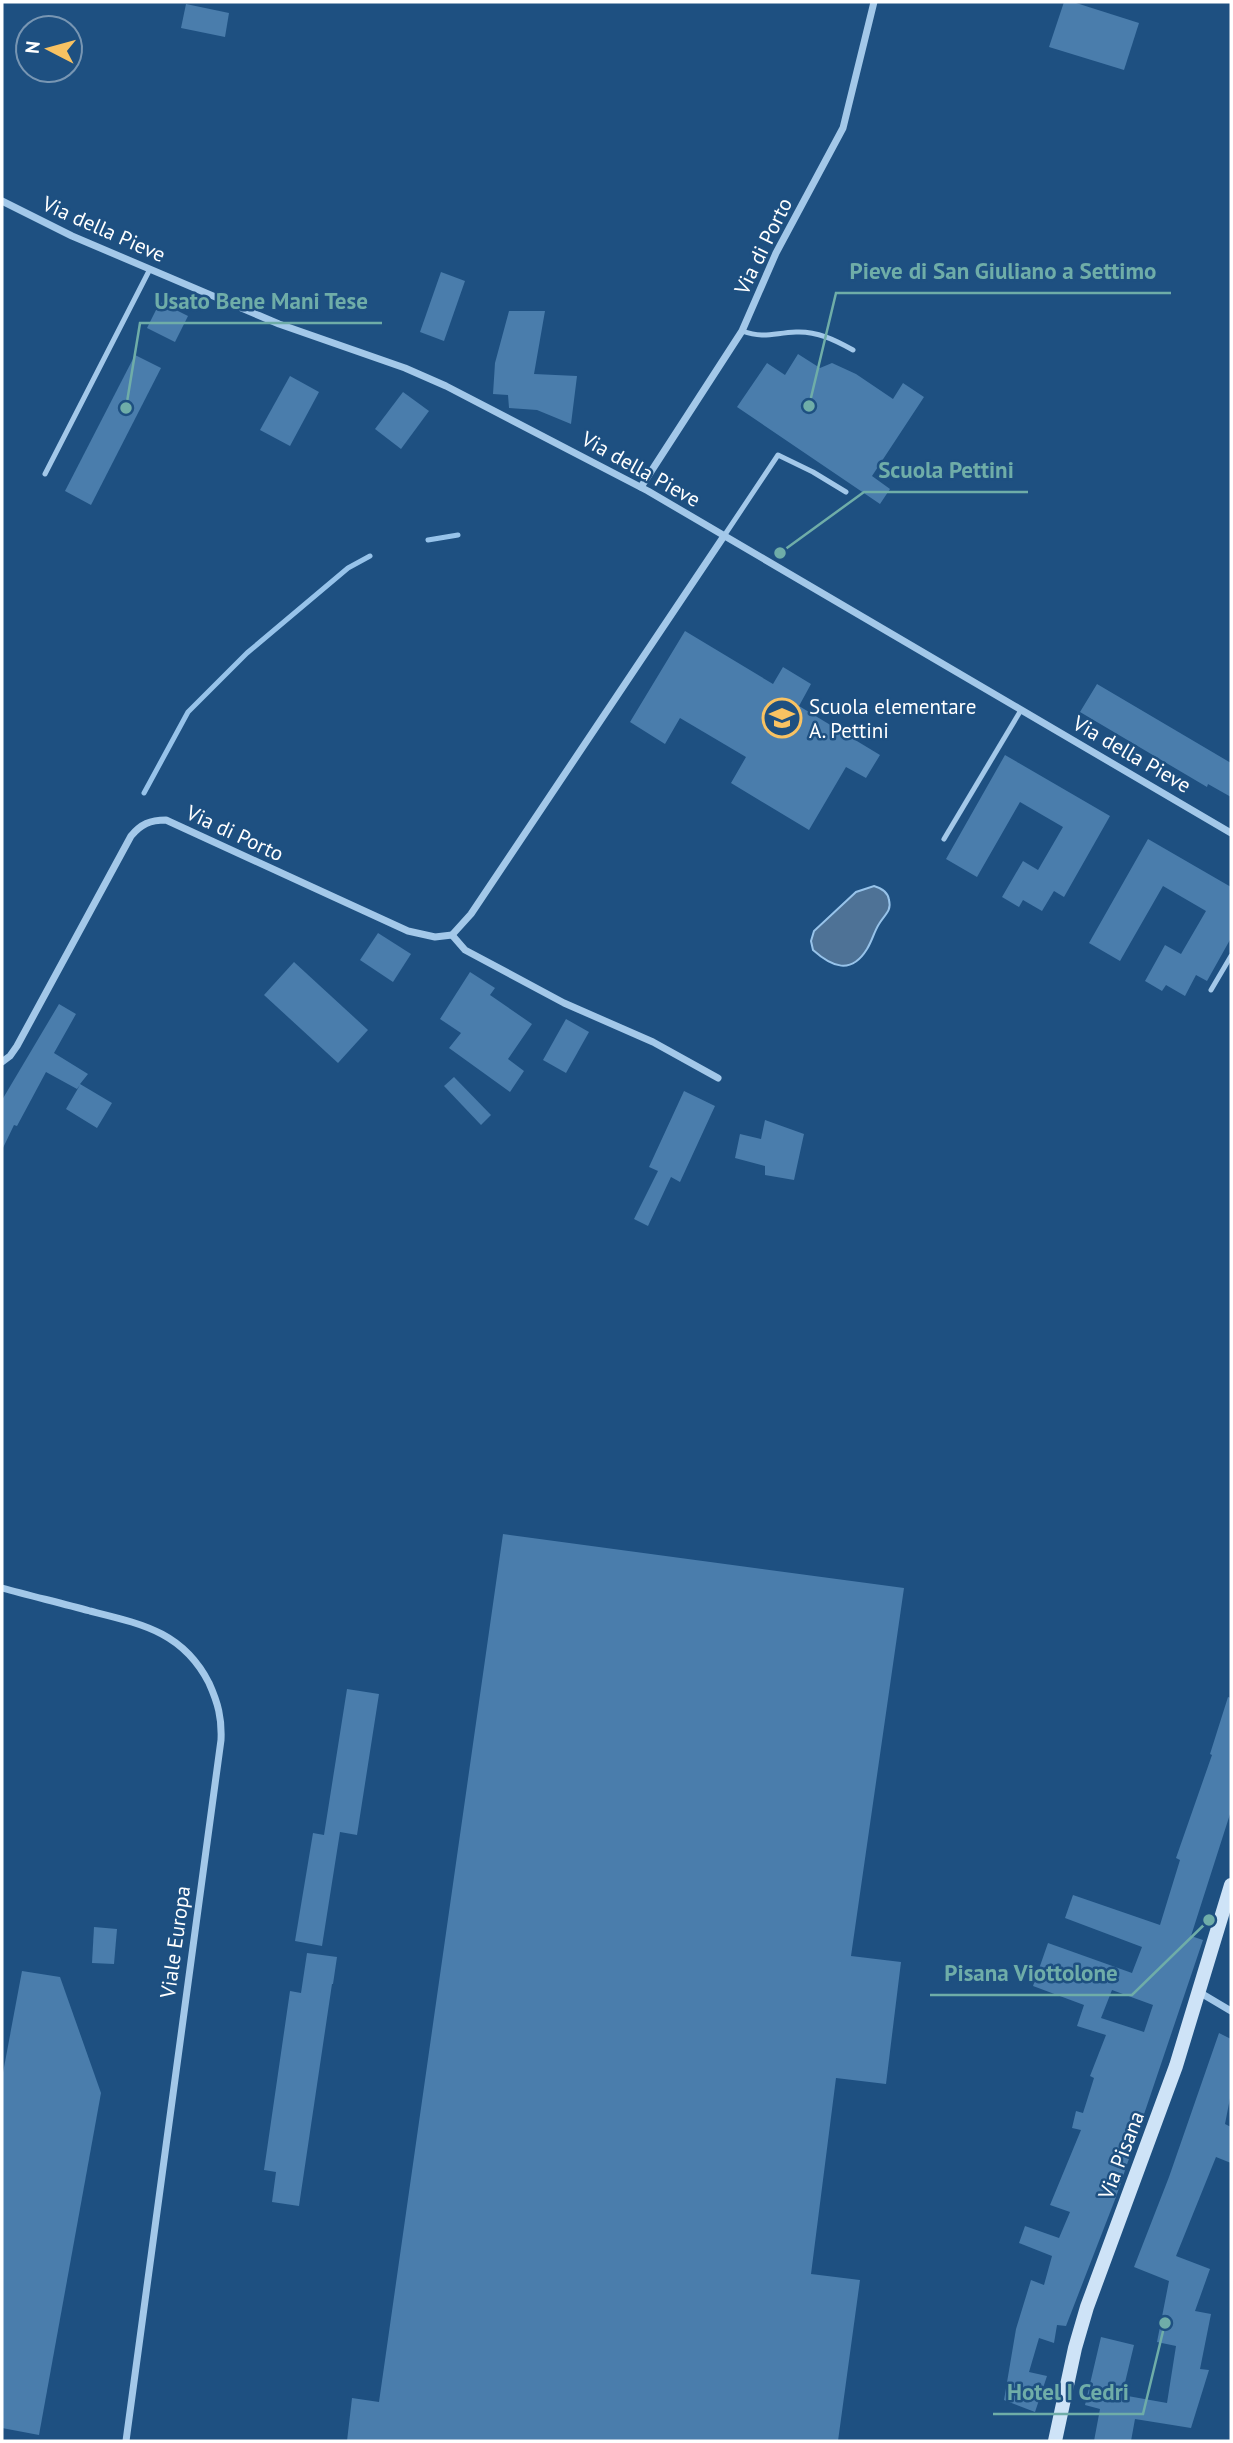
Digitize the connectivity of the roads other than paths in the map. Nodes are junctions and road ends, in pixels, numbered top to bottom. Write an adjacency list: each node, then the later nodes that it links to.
1 (874, 2): 4 (street, Via di Porto)
2 (2, 201): 3 (street, Via della Pieve)
3 (150, 269): 6 (lane); 7 (street, Via della Pieve)
4 (741, 331): 5 (lane); 7 (street, Via di Porto)
5 (853, 350)
6 (45, 474)
7 (641, 487): 9 (street, Via della Pieve)
8 (846, 492): 9 (lane)
9 (724, 536): 10 (street, Via della Pieve); 13 (street)
10 (1021, 710): 11 (street, Via della Pieve); 12 (lane)
11 (1231, 832)
12 (944, 839)
13 (452, 935): 16 (street, Via di Porto); 17 (street)
14 (1231, 956): 15 (lane)
15 (1211, 990)
16 (2, 1062)
17 (718, 1078)
18 (2, 1588): 22 (street, Viale Europa)
19 (1231, 1885): 20 (main road, Via Pisana)
20 (1199, 1992): 21 (street); 23 (main road, Via Pisana)
21 (1231, 2011)
22 (126, 2441)
23 (1055, 2441)

